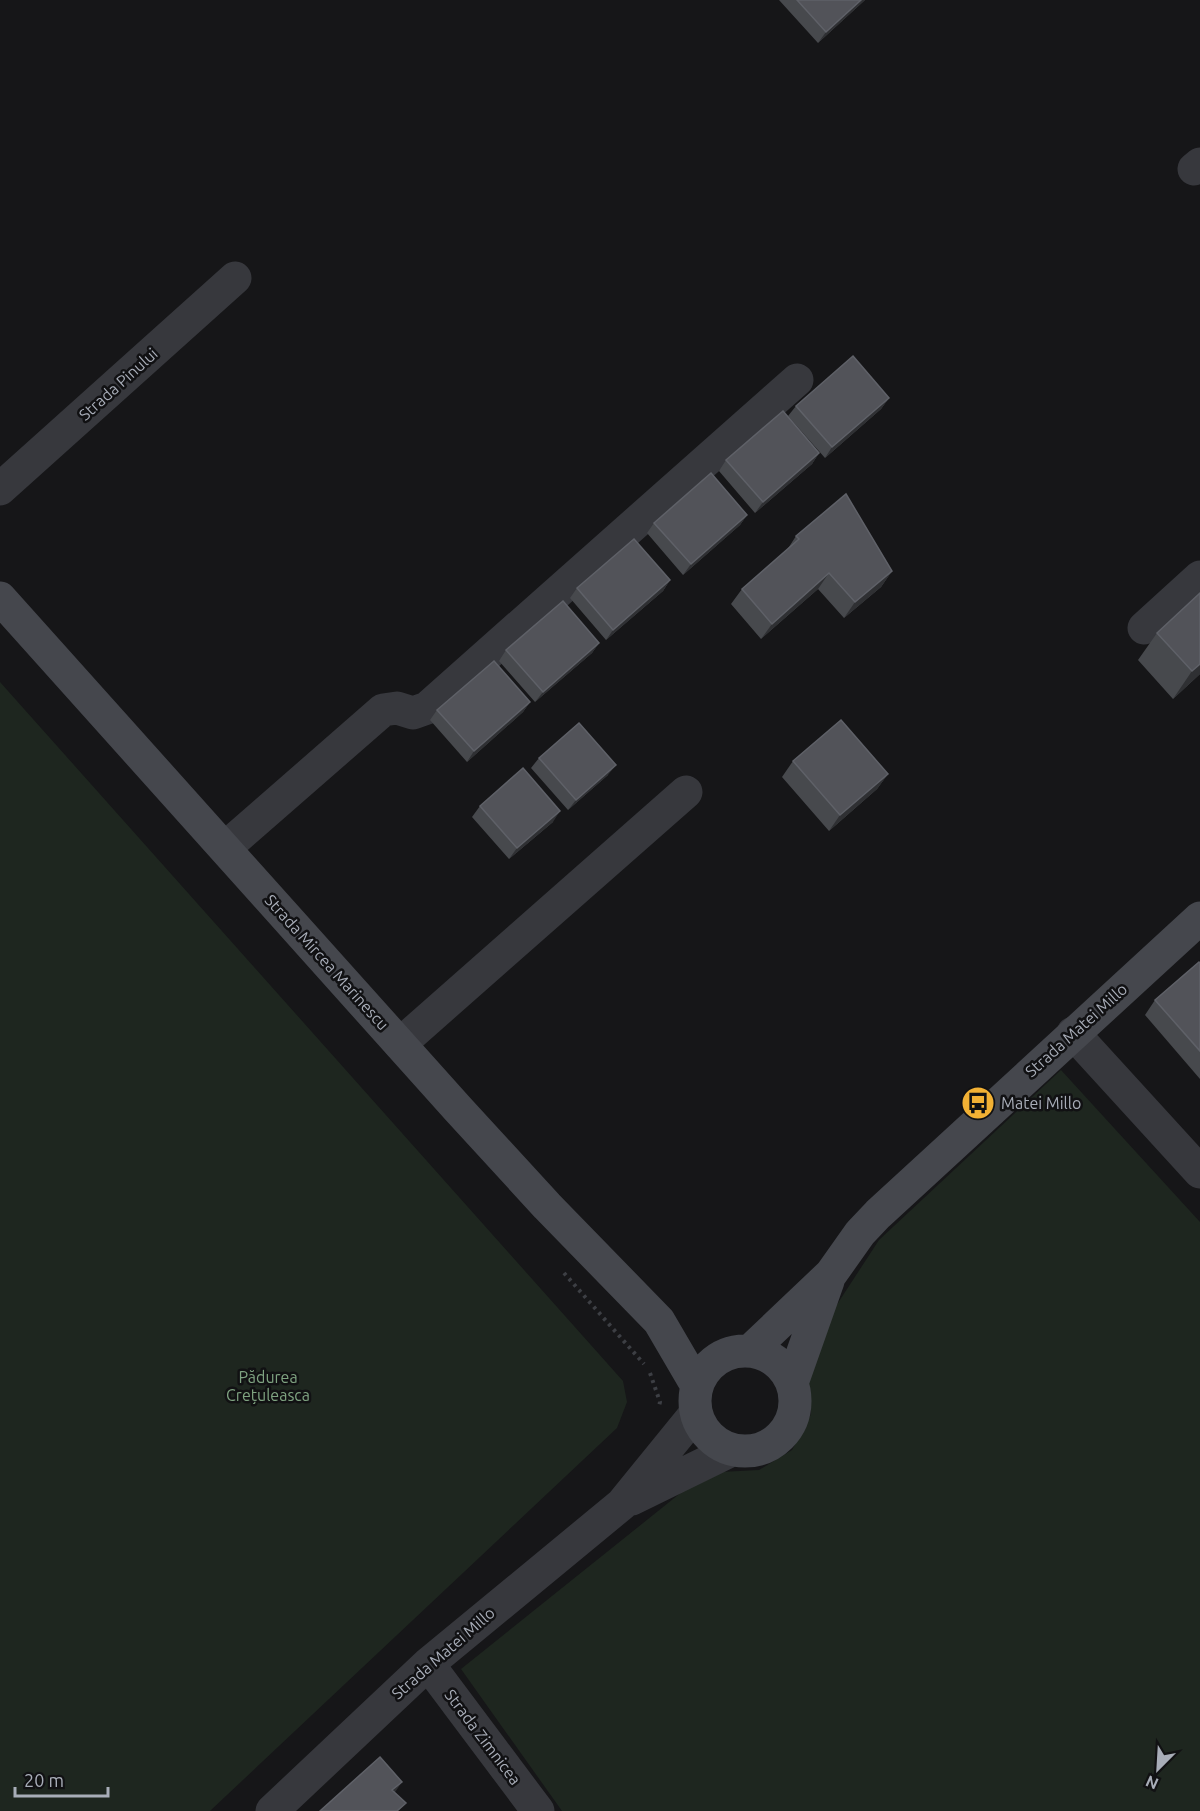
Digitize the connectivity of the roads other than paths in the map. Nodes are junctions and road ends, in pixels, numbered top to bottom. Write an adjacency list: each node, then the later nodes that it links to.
1 (235, 278): 3 (street, Strada Pinului)
2 (797, 380): 8 (street)
3 (0, 489)
4 (1200, 577): 6 (street)
5 (0, 598): 8 (street, Strada Mircea Marinescu)
6 (1144, 628)
7 (686, 792): 11 (street)
8 (225, 848): 11 (street, Strada Mircea Marinescu)
9 (1200, 918): 10 (street, Strada Matei Millo)
10 (1073, 1033): 12 (street); 13 (street, Strada Matei Millo)
11 (400, 1044): 14 (street, Strada Mircea Marinescu)
12 (1200, 1172)
13 (831, 1274): 15 (street, Strada Matei Millo); 16 (street, Strada Matei Millo)
14 (659, 1321): 15 (street, Strada Mircea Marinescu); 17 (street, Strada Mircea Marinescu)
15 (736, 1353): 16 (street); 17 (street, Strada Matei Millo)
16 (792, 1383): 18 (street, Strada Matei Millo)
17 (696, 1399): 18 (street); 19 (street, Strada Matei Millo)
18 (732, 1450): 19 (street, Strada Matei Millo)
19 (622, 1504): 20 (street, Strada Matei Millo)
20 (428, 1664): 21 (street, Strada Matei Millo); 22 (street, Strada Zimnicea)
21 (272, 1811)
22 (538, 1811)

